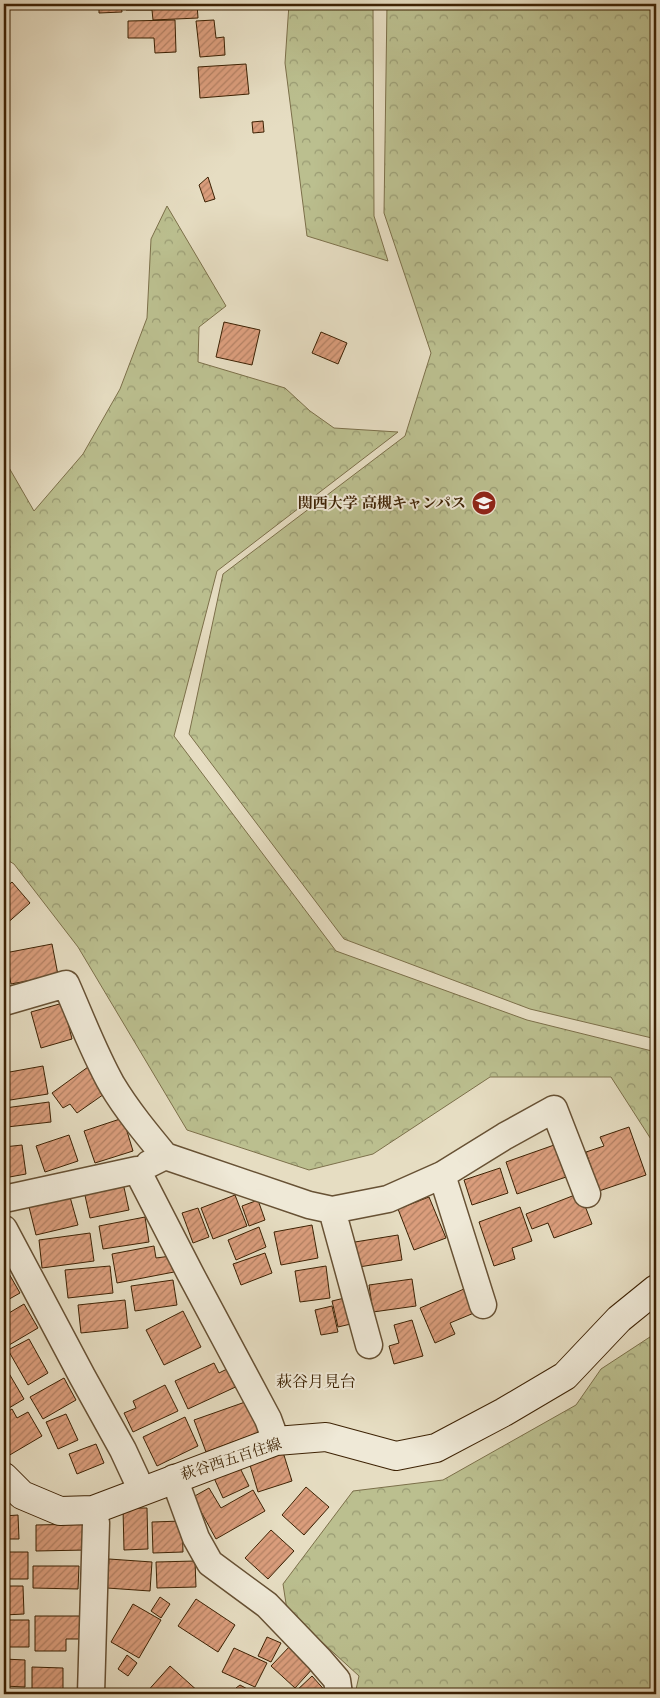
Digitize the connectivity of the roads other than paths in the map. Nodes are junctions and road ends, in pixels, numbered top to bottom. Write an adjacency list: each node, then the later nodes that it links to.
1 (4, 1002): 2 (street)
2 (164, 1156): 3 (street); 7 (street)
3 (138, 1170): 6 (street); 12 (street)
4 (442, 1175): 5 (street); 7 (street); 10 (street)
5 (587, 1194)
6 (4, 1199)
7 (332, 1210): 11 (street)
8 (4, 1229): 15 (street)
9 (656, 1289): 12 (main road, 萩谷西五百住線)
10 (483, 1305)
11 (369, 1345)
12 (276, 1441): 14 (main road, 萩谷西五百住線)
13 (4, 1477): 16 (main road, 萩谷西五百住線)
14 (174, 1478): 15 (main road, 萩谷西五百住線); 18 (street)
15 (142, 1491): 16 (main road, 萩谷西五百住線)
16 (93, 1510): 17 (street)
17 (91, 1694)
18 (339, 1694)

